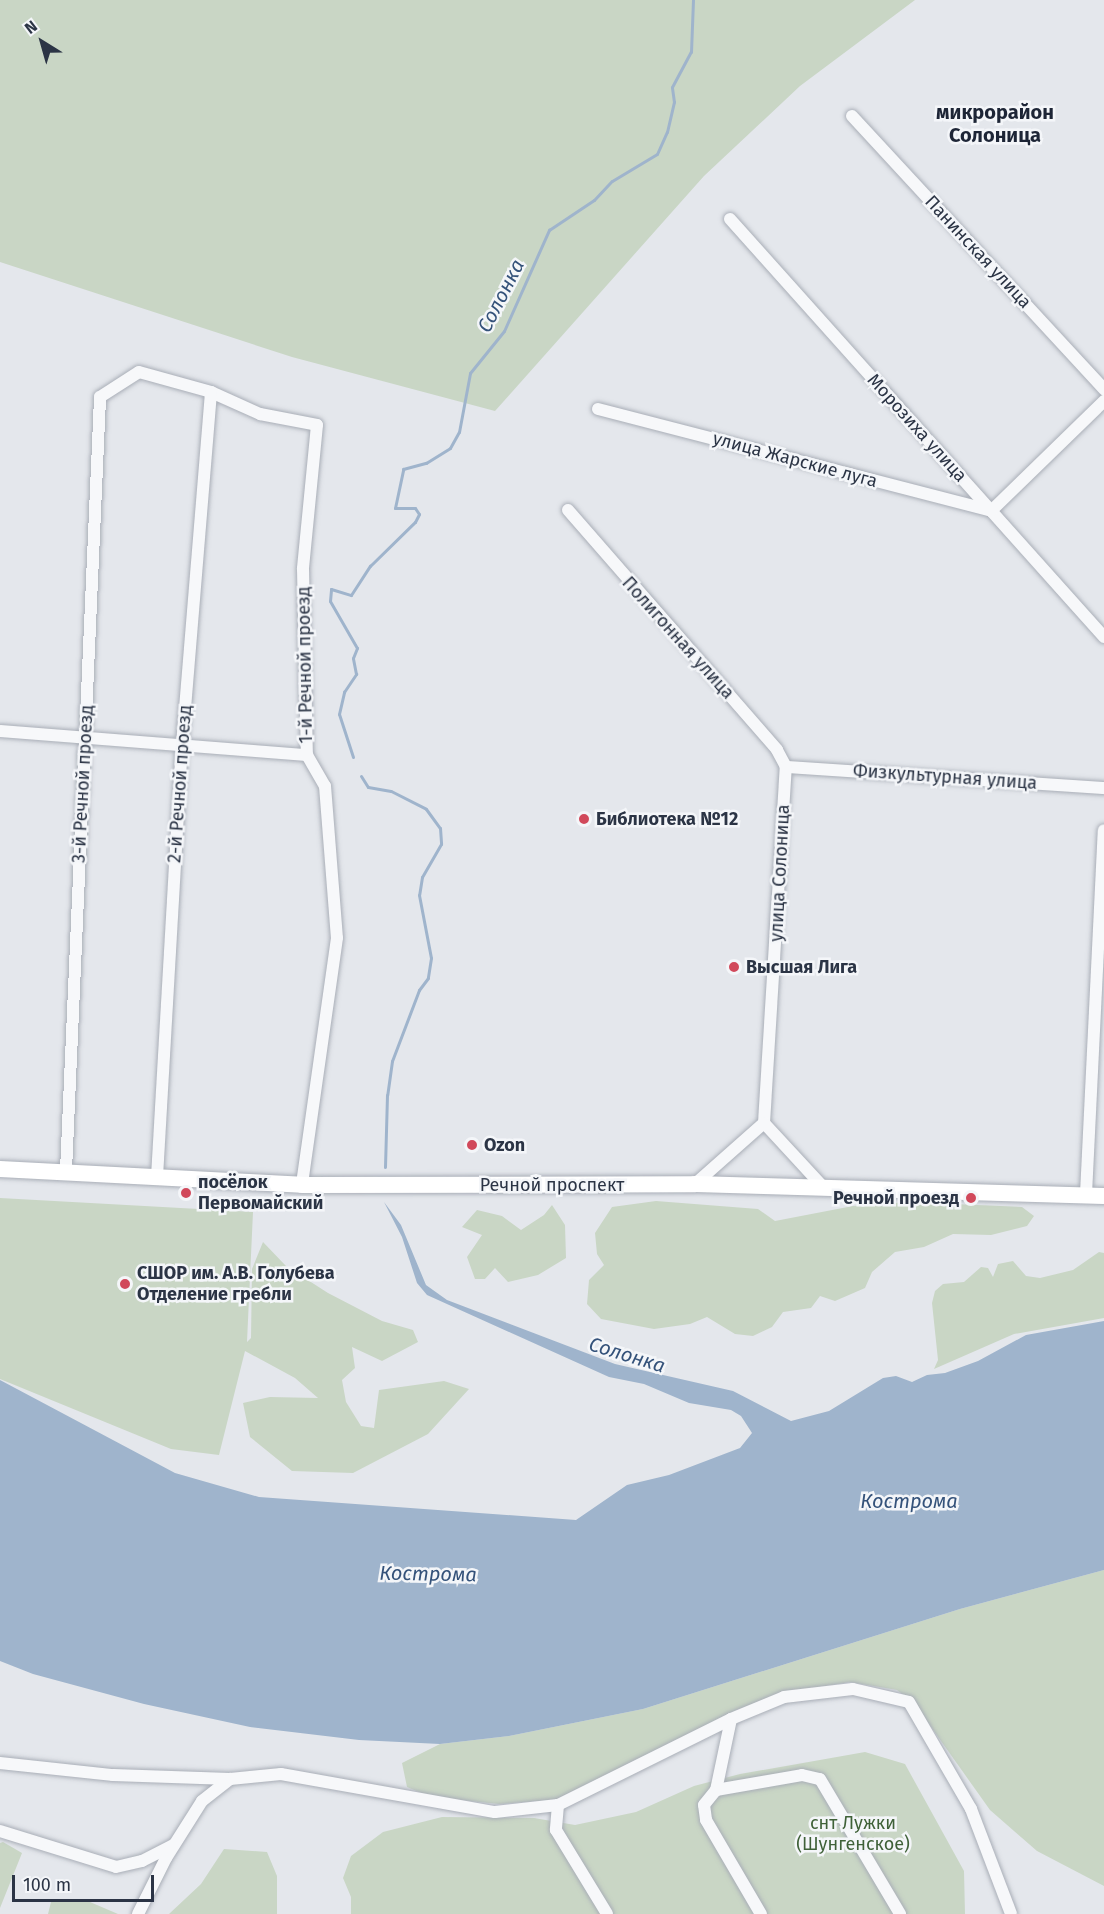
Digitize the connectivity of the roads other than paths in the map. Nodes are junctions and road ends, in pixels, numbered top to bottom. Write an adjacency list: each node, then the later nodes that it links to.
1 (852, 116): 3 (street, Панинская улица)
2 (730, 219): 8 (street, Морозиха улица)
3 (1104, 389)
4 (211, 392): 11 (street, 3-й Речной проезд); 12 (street, 2-й Речной проезд); 13 (street, 1-й Речной проезд)
5 (1104, 400): 8 (street)
6 (598, 409): 8 (street, улица Жарские луга)
7 (568, 510): 14 (street, Полигонная улица)
8 (991, 511): 9 (street, Морозиха улица)
9 (1104, 637)
10 (0, 731): 11 (street)
11 (86, 737): 12 (street); 19 (street, 3-й Речной проезд)
12 (182, 745): 13 (street); 20 (street, 2-й Речной проезд)
13 (306, 755): 22 (street, 1-й Речной проезд)
14 (786, 767): 15 (street, Физкультурная улица); 17 (street, улица Солоница)
15 (1104, 788)
16 (1104, 830): 24 (street)
17 (764, 1123): 21 (street); 23 (street)
18 (0, 1169): 19 (street, Речной проспект)
19 (66, 1171): 20 (street, Речной проспект)
20 (157, 1177): 22 (street, Речной проспект)
21 (695, 1184): 22 (street, Речной проспект); 23 (street, Речной проспект)
22 (302, 1185)
23 (824, 1188): 24 (street, Речной проспект)
24 (1086, 1194): 25 (street, Речной проспект)
25 (1104, 1196)
26 (731, 1719): 29 (street); 30 (street); 37 (street)
27 (0, 1763): 28 (street)
28 (230, 1779): 30 (street); 32 (street)
29 (716, 1790): 35 (street); 36 (street)
30 (558, 1806): 34 (street)
31 (0, 1832): 32 (street)
32 (174, 1844): 33 (street)
33 (138, 1914)
34 (607, 1914)
35 (761, 1914)
36 (900, 1914)
37 (1011, 1914)

